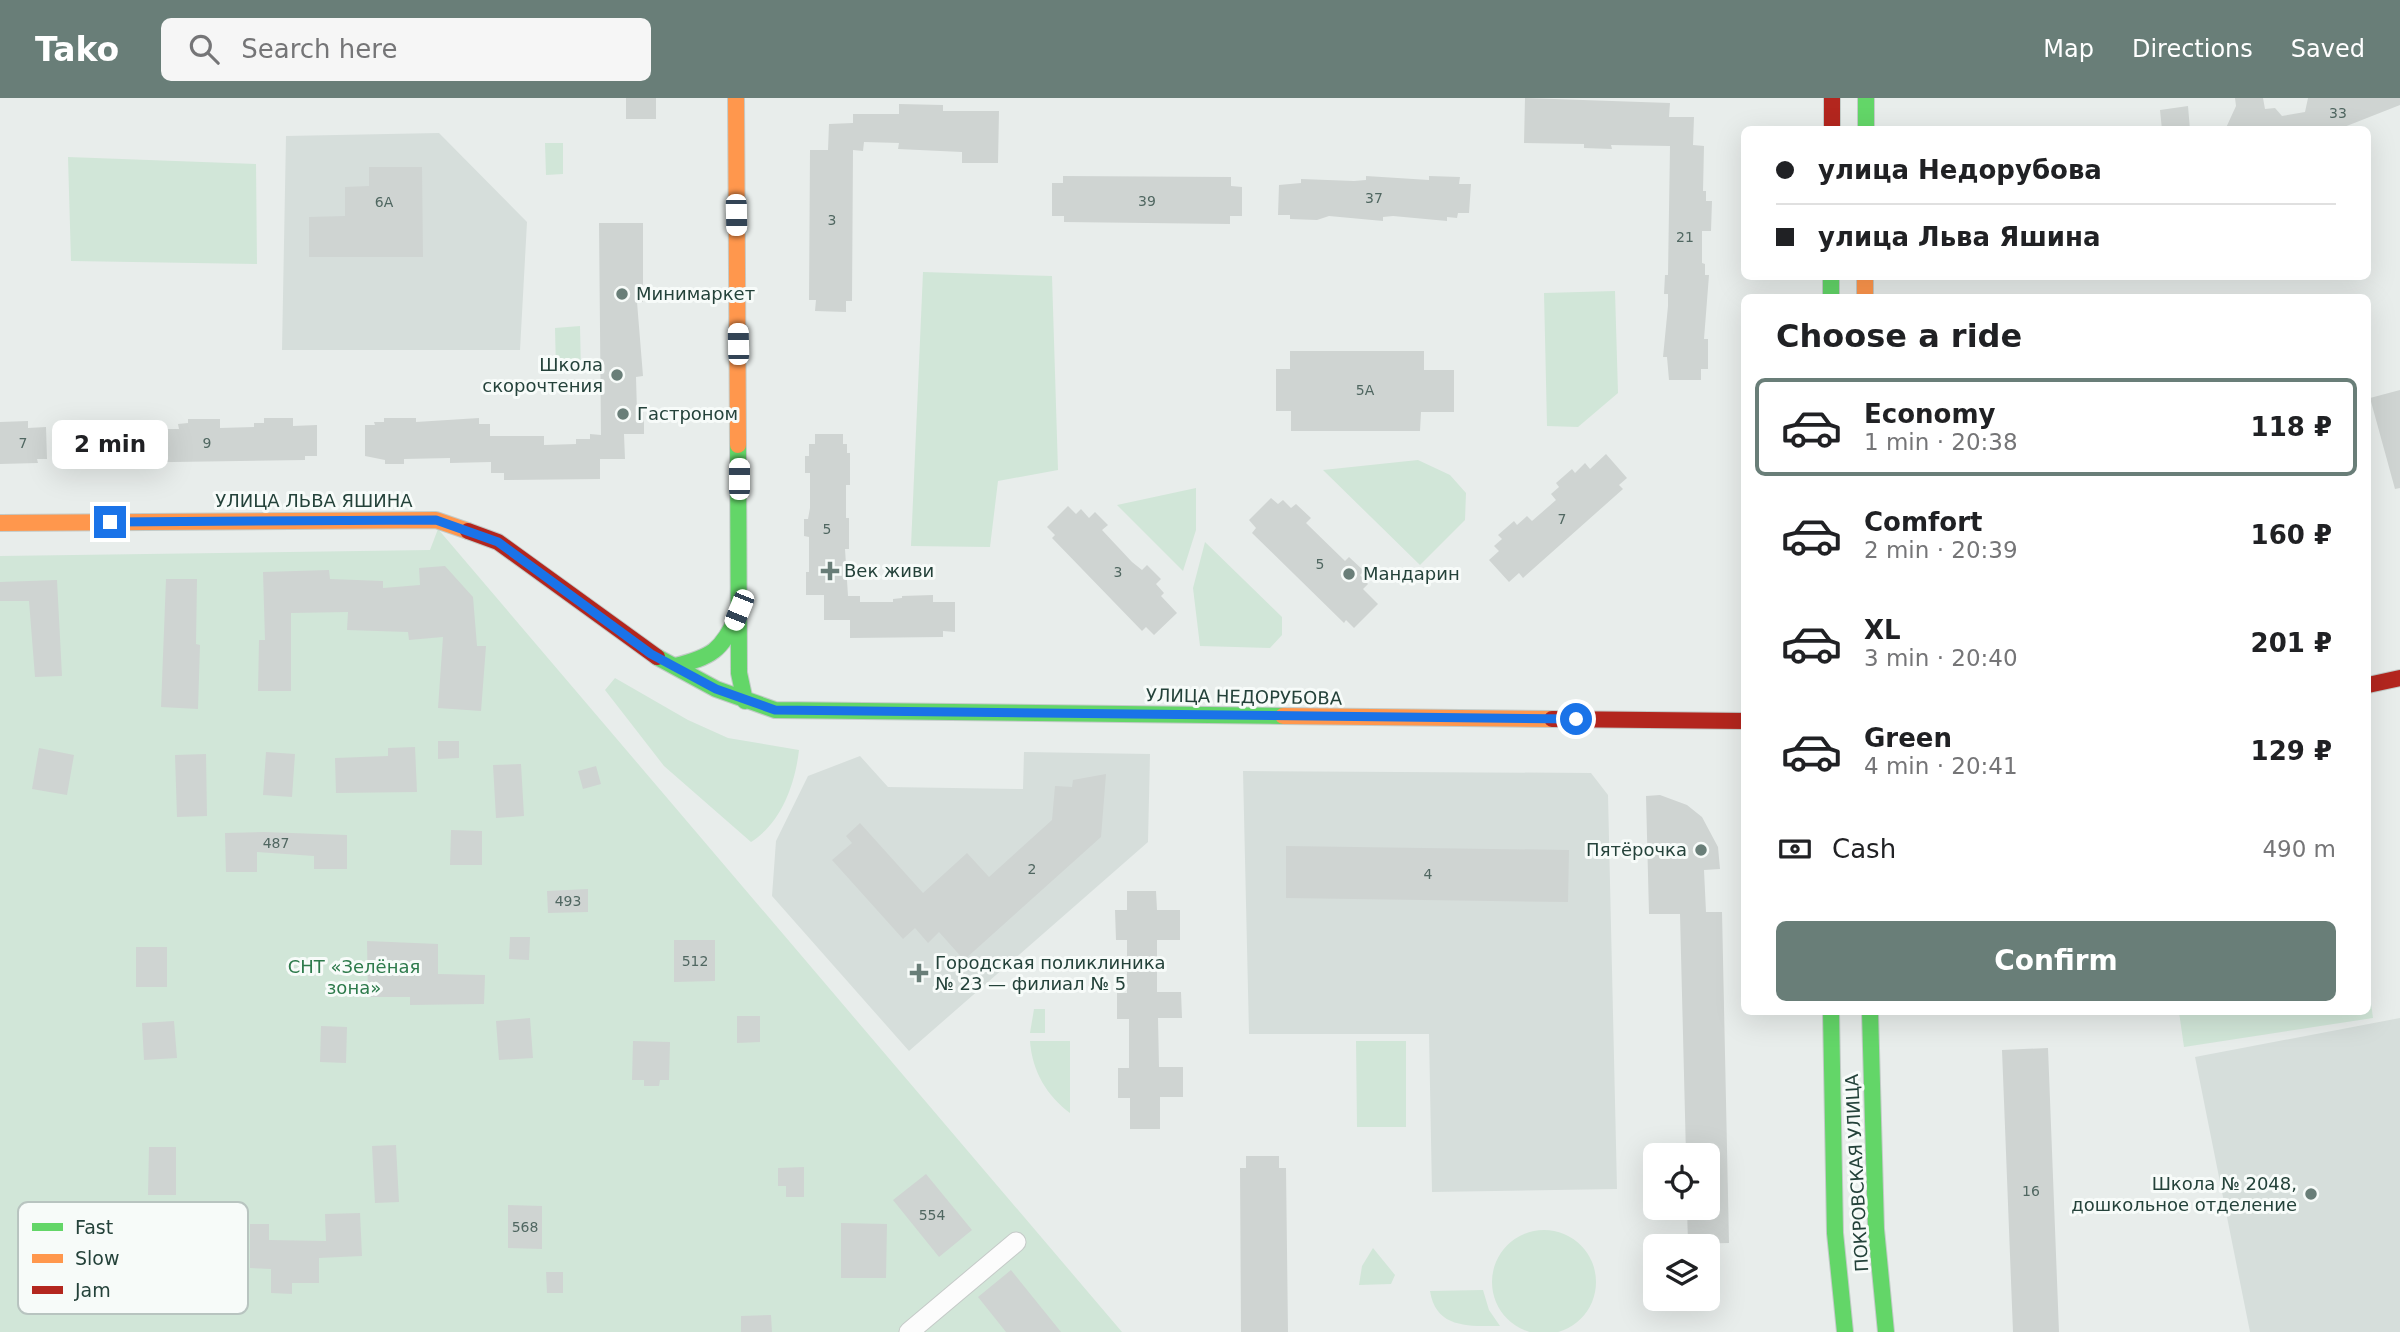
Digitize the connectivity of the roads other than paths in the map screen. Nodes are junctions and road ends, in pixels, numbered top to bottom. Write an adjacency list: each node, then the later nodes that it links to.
1 (736, 98): 7 (street)
2 (1832, 98): 4 (street)
3 (1866, 98): 5 (street)
4 (1832, 126)
5 (1866, 126)
6 (0, 523): 8 (street, УЛИЦА ЛЬВА ЯШИНА)
7 (739, 610): 8 (street); 11 (street)
8 (675, 666): 11 (street, УЛИЦА ЛЬВА ЯШИНА)
9 (2400, 678): 10 (street)
10 (2371, 684)
11 (745, 701): 12 (street, УЛИЦА НЕДОРУБОВА)
12 (1741, 721)
13 (1831, 1015): 17 (street, ПОКРОВСКАЯ УЛИЦА)
14 (1870, 1015): 18 (street, ПОКРОВСКАЯ УЛИЦА)
15 (1016, 1242): 16 (street)
16 (909, 1332)
17 (1845, 1332)
18 (1886, 1332)

